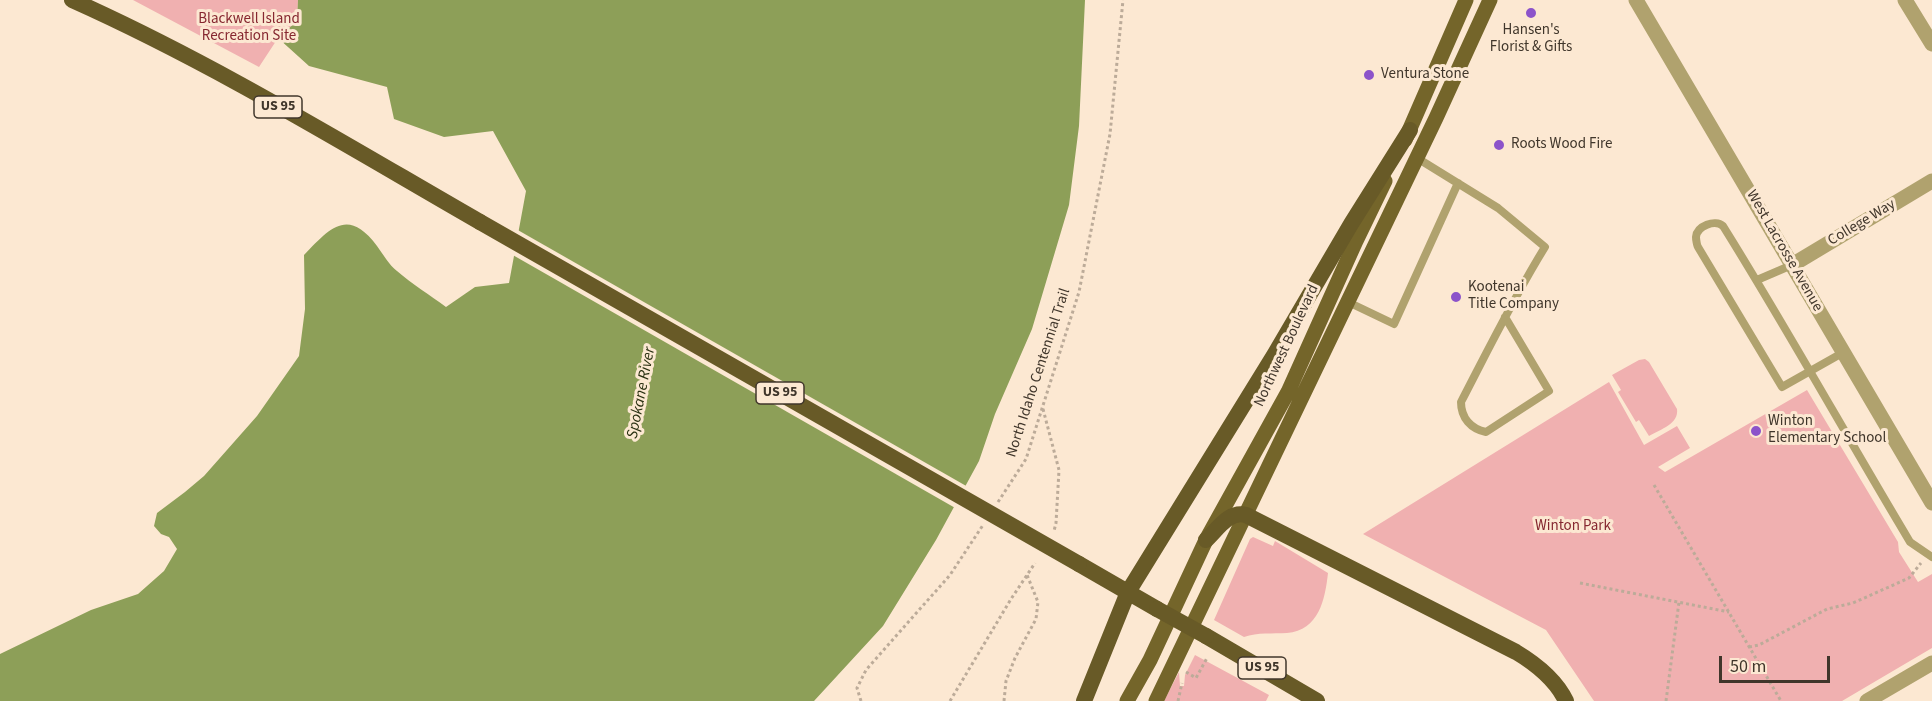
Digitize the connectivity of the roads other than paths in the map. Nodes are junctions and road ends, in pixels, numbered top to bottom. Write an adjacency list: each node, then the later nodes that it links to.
1 (72, 0): 21 (highway, US 95, bridge)
2 (1466, 0): 7 (main road, Northwest Boulevard)
3 (1490, 0): 8 (main road)
4 (1636, 0): 11 (street, West Lacrosse Avenue)
5 (1905, 0): 6 (street)
6 (1932, 44)
7 (1410, 130): 19 (main road, Northwest Boulevard); 21 (highway)
8 (1417, 158): 10 (lane); 13 (main road)
9 (1932, 181): 11 (street, College Way)
10 (1458, 183): 13 (lane); 14 (lane)
11 (1792, 265): 12 (lane); 15 (street, West Lacrosse Avenue)
12 (1757, 280): 16 (lane); 16 (lane)
13 (1348, 302): 18 (main road)
14 (1505, 317): 14 (lane)
15 (1844, 352): 16 (lane); 17 (street, West Lacrosse Avenue)
16 (1811, 370): 20 (lane)
17 (1932, 503)
18 (1246, 515): 19 (highway); 26 (main road); 28 (highway)
19 (1206, 540): 25 (main road, Northwest Boulevard)
20 (1930, 556)
21 (1128, 592): 23 (highway, US 95, bridge); 24 (highway)
22 (1932, 663): 29 (street)
23 (1293, 695): 27 (highway, US 95)
24 (1084, 701)
25 (1127, 701)
26 (1156, 701)
27 (1317, 701)
28 (1566, 701)
29 (1868, 701)

